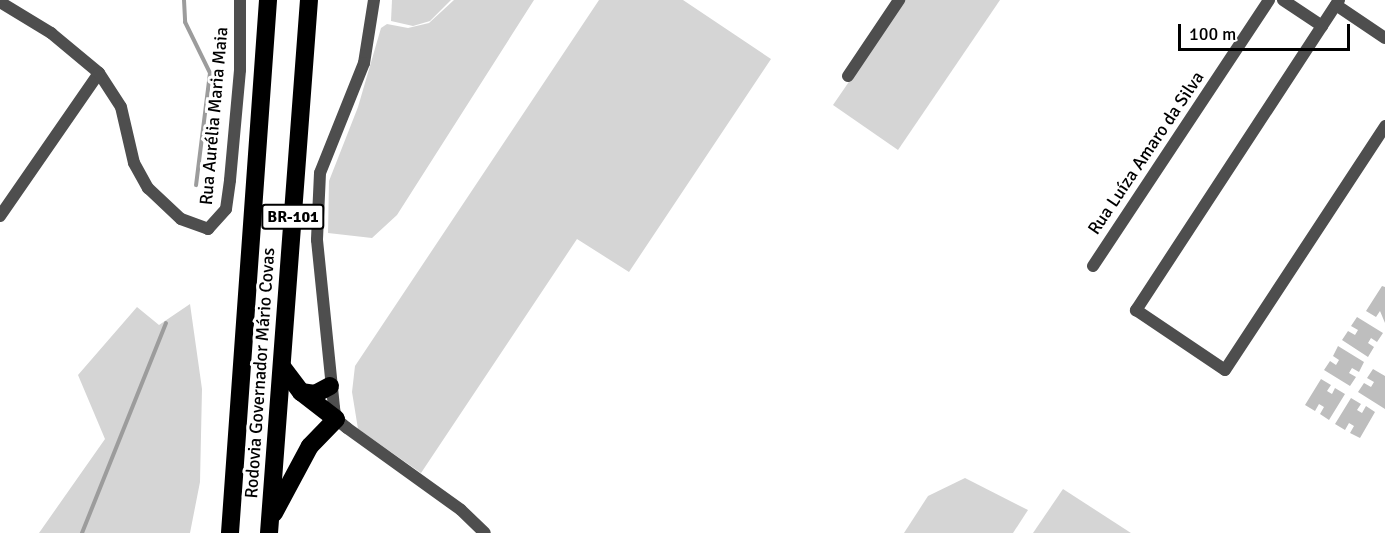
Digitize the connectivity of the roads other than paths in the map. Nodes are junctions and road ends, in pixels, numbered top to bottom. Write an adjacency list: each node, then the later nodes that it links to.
1 (240, 0): 12 (street, Rua Aurélia Maria Maia)
2 (268, 0): 22 (highway, Rodovia Governador Mário Covas / BR-101)
3 (309, 0): 17 (highway, Rodovia Governador Mário Covas / BR-101)
4 (374, 0): 18 (street)
5 (899, 0): 13 (street)
6 (1269, 0): 16 (street, Rua Luíza Amaro da Silva)
7 (1283, 0): 10 (street)
8 (0, 2): 12 (street, Rua Aurélia Maria Maia)
9 (1338, 3): 10 (street); 11 (street)
10 (1322, 26): 14 (street)
11 (1385, 38)
12 (99, 73): 15 (street)
13 (848, 76)
14 (1385, 126)
15 (0, 216)
16 (1093, 266)
17 (282, 367): 19 (highway); 21 (highway, Rodovia Governador Mário Covas / BR-101)
18 (330, 386): 19 (highway); 20 (street)
19 (301, 392): 20 (highway)
20 (336, 419): 21 (highway); 23 (street)
21 (270, 526)
22 (230, 533)
23 (485, 533)

